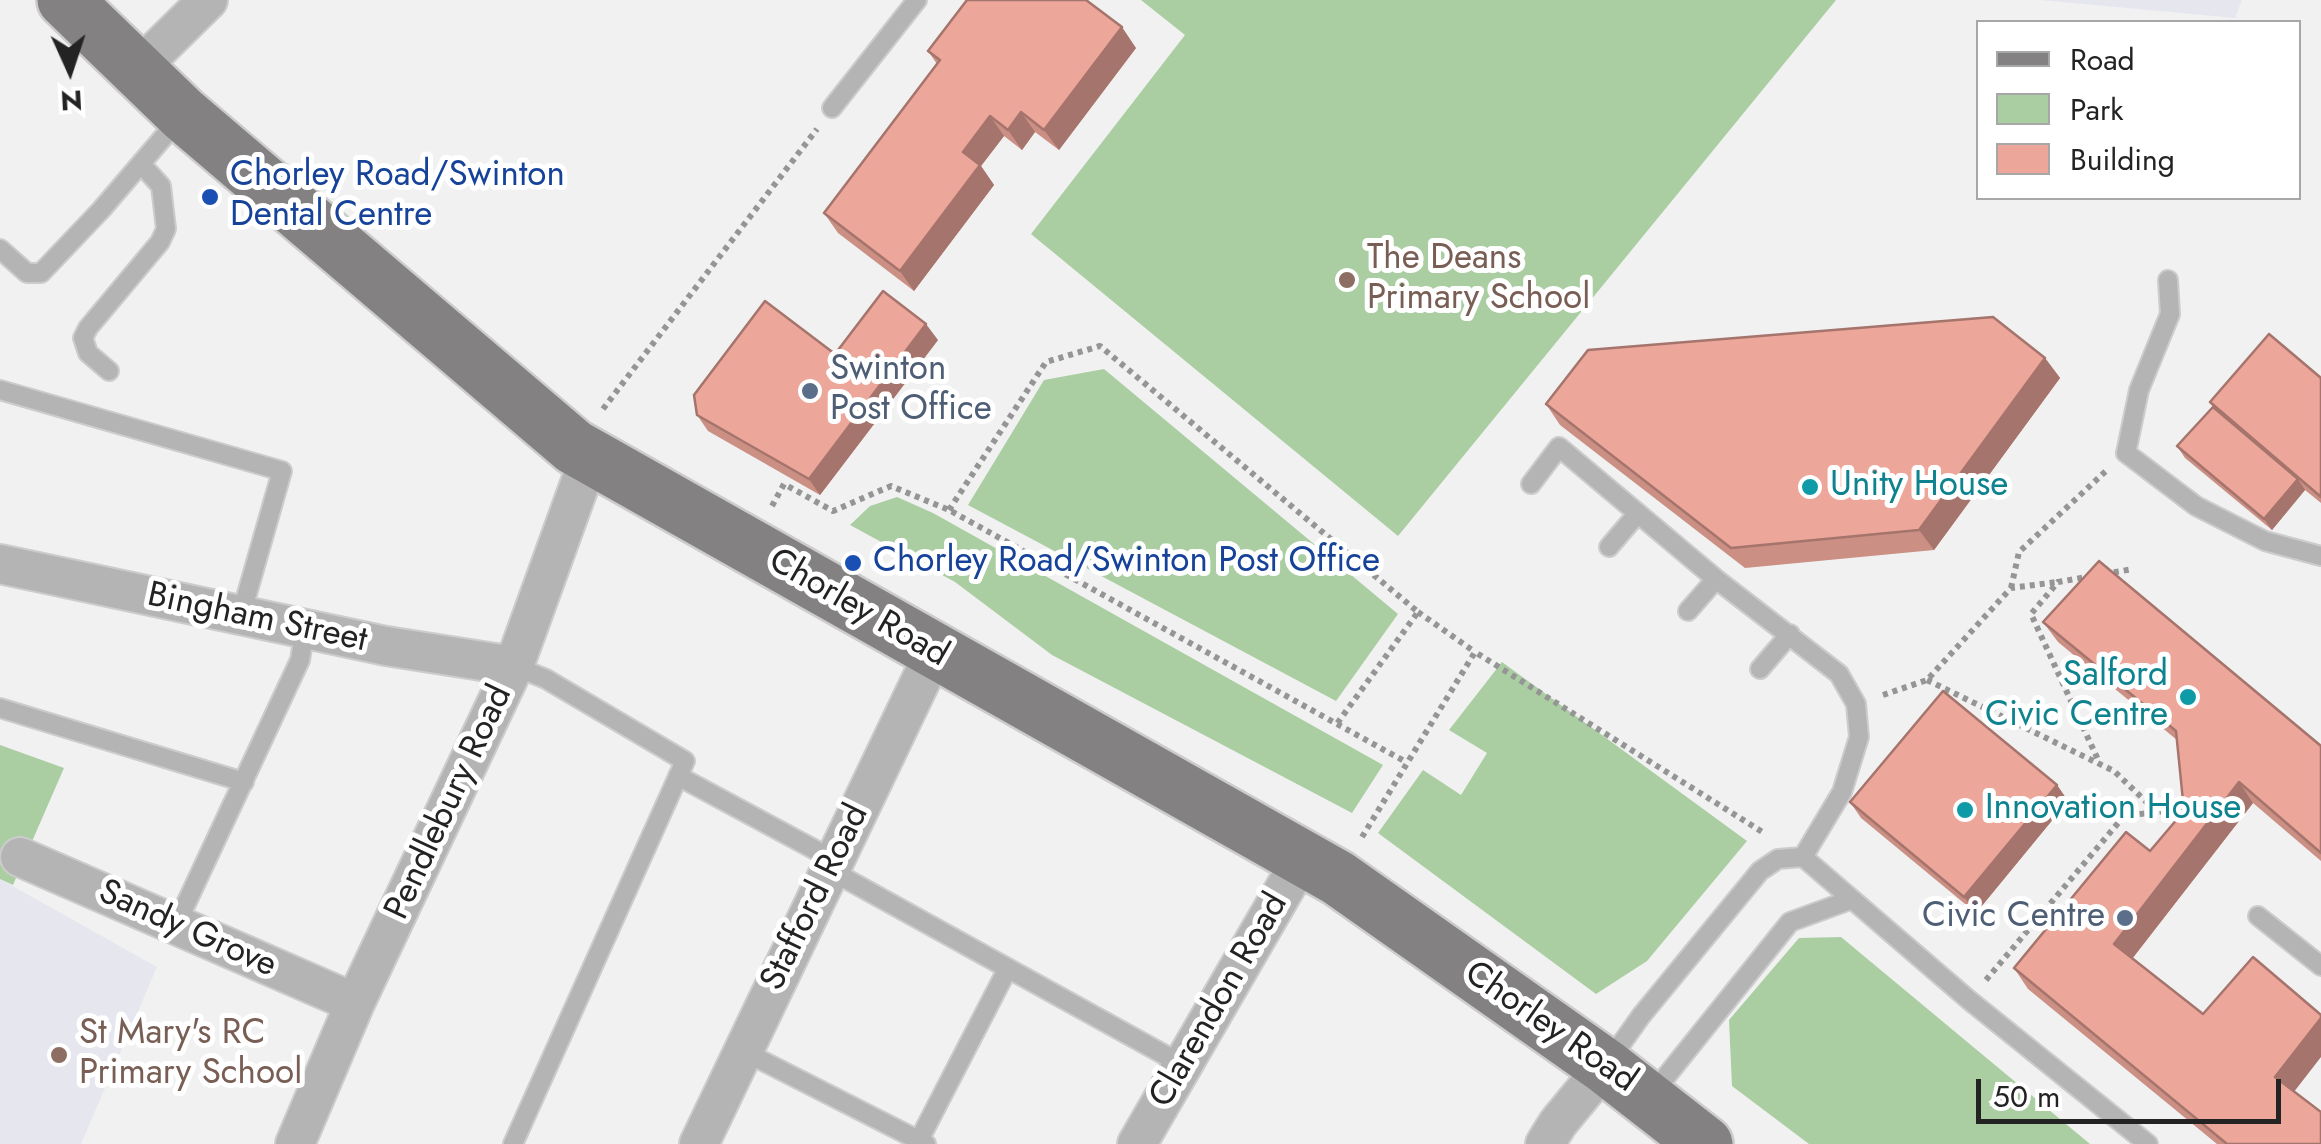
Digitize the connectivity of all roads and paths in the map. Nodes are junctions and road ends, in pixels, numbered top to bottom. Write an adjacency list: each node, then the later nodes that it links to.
1 (66, 0): 4 (main road, Chorley Road)
2 (208, 0): 4 (street)
3 (917, 0): 5 (lane)
4 (136, 72): 6 (main road, Chorley Road)
5 (832, 108): 12 (path)
6 (183, 114): 7 (lane); 12 (main road, Chorley Road)
7 (140, 164): 8 (lane); 10 (lane)
8 (0, 249)
9 (2168, 280): 13 (lane)
10 (109, 371)
11 (0, 390): 27 (lane)
12 (582, 452): 17 (main road, Chorley Road); 32 (street, Pendlebury Road)
13 (2126, 453): 19 (lane); 24 (path)
14 (1531, 484): 16 (lane)
15 (949, 510): 17 (path); 26 (path); 37 (path)
16 (1638, 514): 18 (lane); 22 (lane)
17 (748, 547): 31 (main road, Chorley Road)
18 (1609, 547)
19 (2321, 556)
20 (0, 564): 27 (street, Bingham Street)
21 (2132, 569): 23 (path)
22 (1716, 578): 25 (lane); 29 (lane)
23 (2058, 582): 24 (path); 39 (path)
24 (2011, 588): 34 (path)
25 (1688, 611)
26 (1418, 612): 30 (path); 37 (path)
27 (242, 615): 28 (street, Bingham Street)
28 (305, 629): 32 (street, Bingham Street); 41 (lane)
29 (1790, 634): 33 (lane); 35 (lane)
30 (1475, 652): 38 (path); 45 (path)
31 (934, 653): 46 (street, Stafford Road); 47 (main road, Chorley Road)
32 (514, 666): 40 (lane); 54 (street, Pendlebury Road)
33 (1760, 669)
34 (1928, 680): 35 (path); 39 (path)
35 (1856, 704): 45 (lane)
36 (0, 708): 41 (lane)
37 (1336, 725): 38 (path)
38 (1406, 762): 47 (path)
39 (2100, 764): 43 (path)
40 (678, 776): 46 (lane); 61 (lane)
41 (244, 782): 50 (lane)
42 (2196, 807): 43 (path)
43 (2156, 812): 53 (path)
44 (20, 857): 50 (street, Sandy Grove)
45 (1803, 858): 48 (lane); 57 (lane)
46 (832, 865): 52 (lane); 55 (street, Stafford Road)
47 (1321, 868): 56 (street, Clarendon Road); 57 (main road, Chorley Road)
48 (1850, 900): 53 (lane); 58 (lane)
49 (2258, 916): 51 (lane)
50 (176, 925): 54 (street, Sandy Grove)
51 (2321, 966)
52 (1008, 968): 56 (lane); 59 (lane)
53 (1969, 1000): 66 (lane)
54 (355, 1003): 60 (street, Pendlebury Road)
55 (743, 1050): 59 (lane); 62 (street, Stafford Road)
56 (1183, 1065): 63 (street, Clarendon Road)
57 (1605, 1066): 58 (main road, Chorley Road); 64 (street)
58 (1648, 1098): 65 (main road, Chorley Road)
59 (921, 1143)
60 (295, 1144)
61 (513, 1144)
62 (698, 1144)
63 (1138, 1144)
64 (1545, 1144)
65 (1705, 1144)
66 (2148, 1144)

